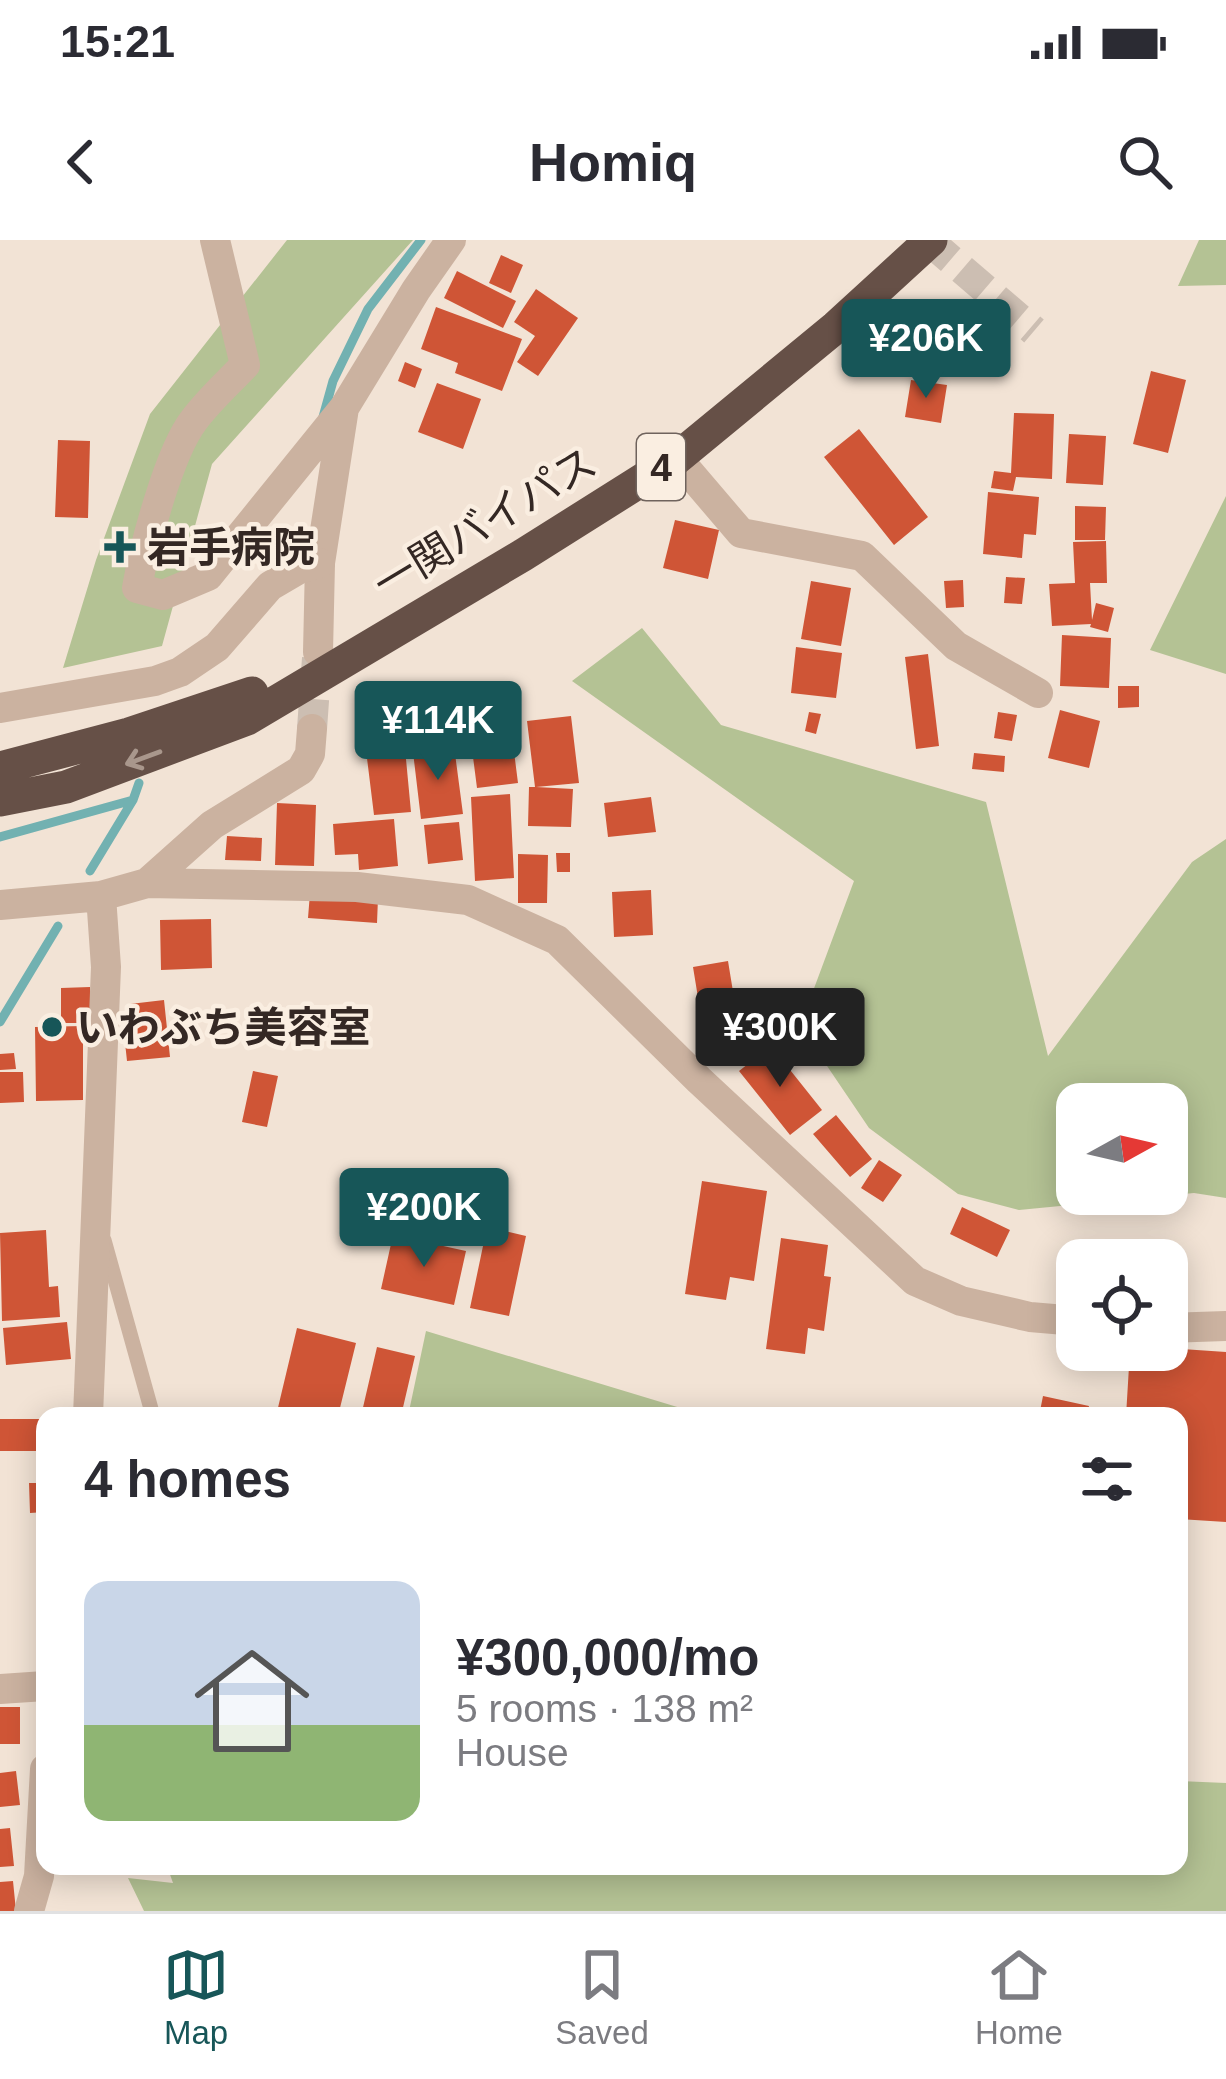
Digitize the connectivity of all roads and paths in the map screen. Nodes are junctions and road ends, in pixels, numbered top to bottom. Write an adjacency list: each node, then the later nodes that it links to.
1 (215, 240): 4 (street)
2 (451, 240): 4 (street)
3 (931, 240): 5 (highway, 一関バイパス / 4)
4 (344, 408): 6 (street)
5 (676, 458): 8 (highway, 一関バイパス / 4); 9 (street)
6 (320, 563): 7 (street); 10 (street)
7 (318, 652)
8 (361, 652): 12 (highway, 一関バイパス / 4); 13 (highway, 一関バイパス / 4, one-way to 13)
9 (1038, 693)
10 (0, 708)
11 (312, 729): 14 (street)
12 (0, 768)
13 (0, 800)
14 (147, 883): 15 (street); 18 (street)
15 (101, 896): 16 (street); 17 (street)
16 (0, 905)
17 (96, 1211): 21 (street); 22 (lane)
18 (1056, 1319)
19 (1226, 1326): 20 (street)
20 (1188, 1327)
21 (90, 1407)
22 (150, 1407)
23 (36, 1687): 24 (street)
24 (0, 1690)
25 (39, 1875): 26 (street)
26 (29, 1911)

